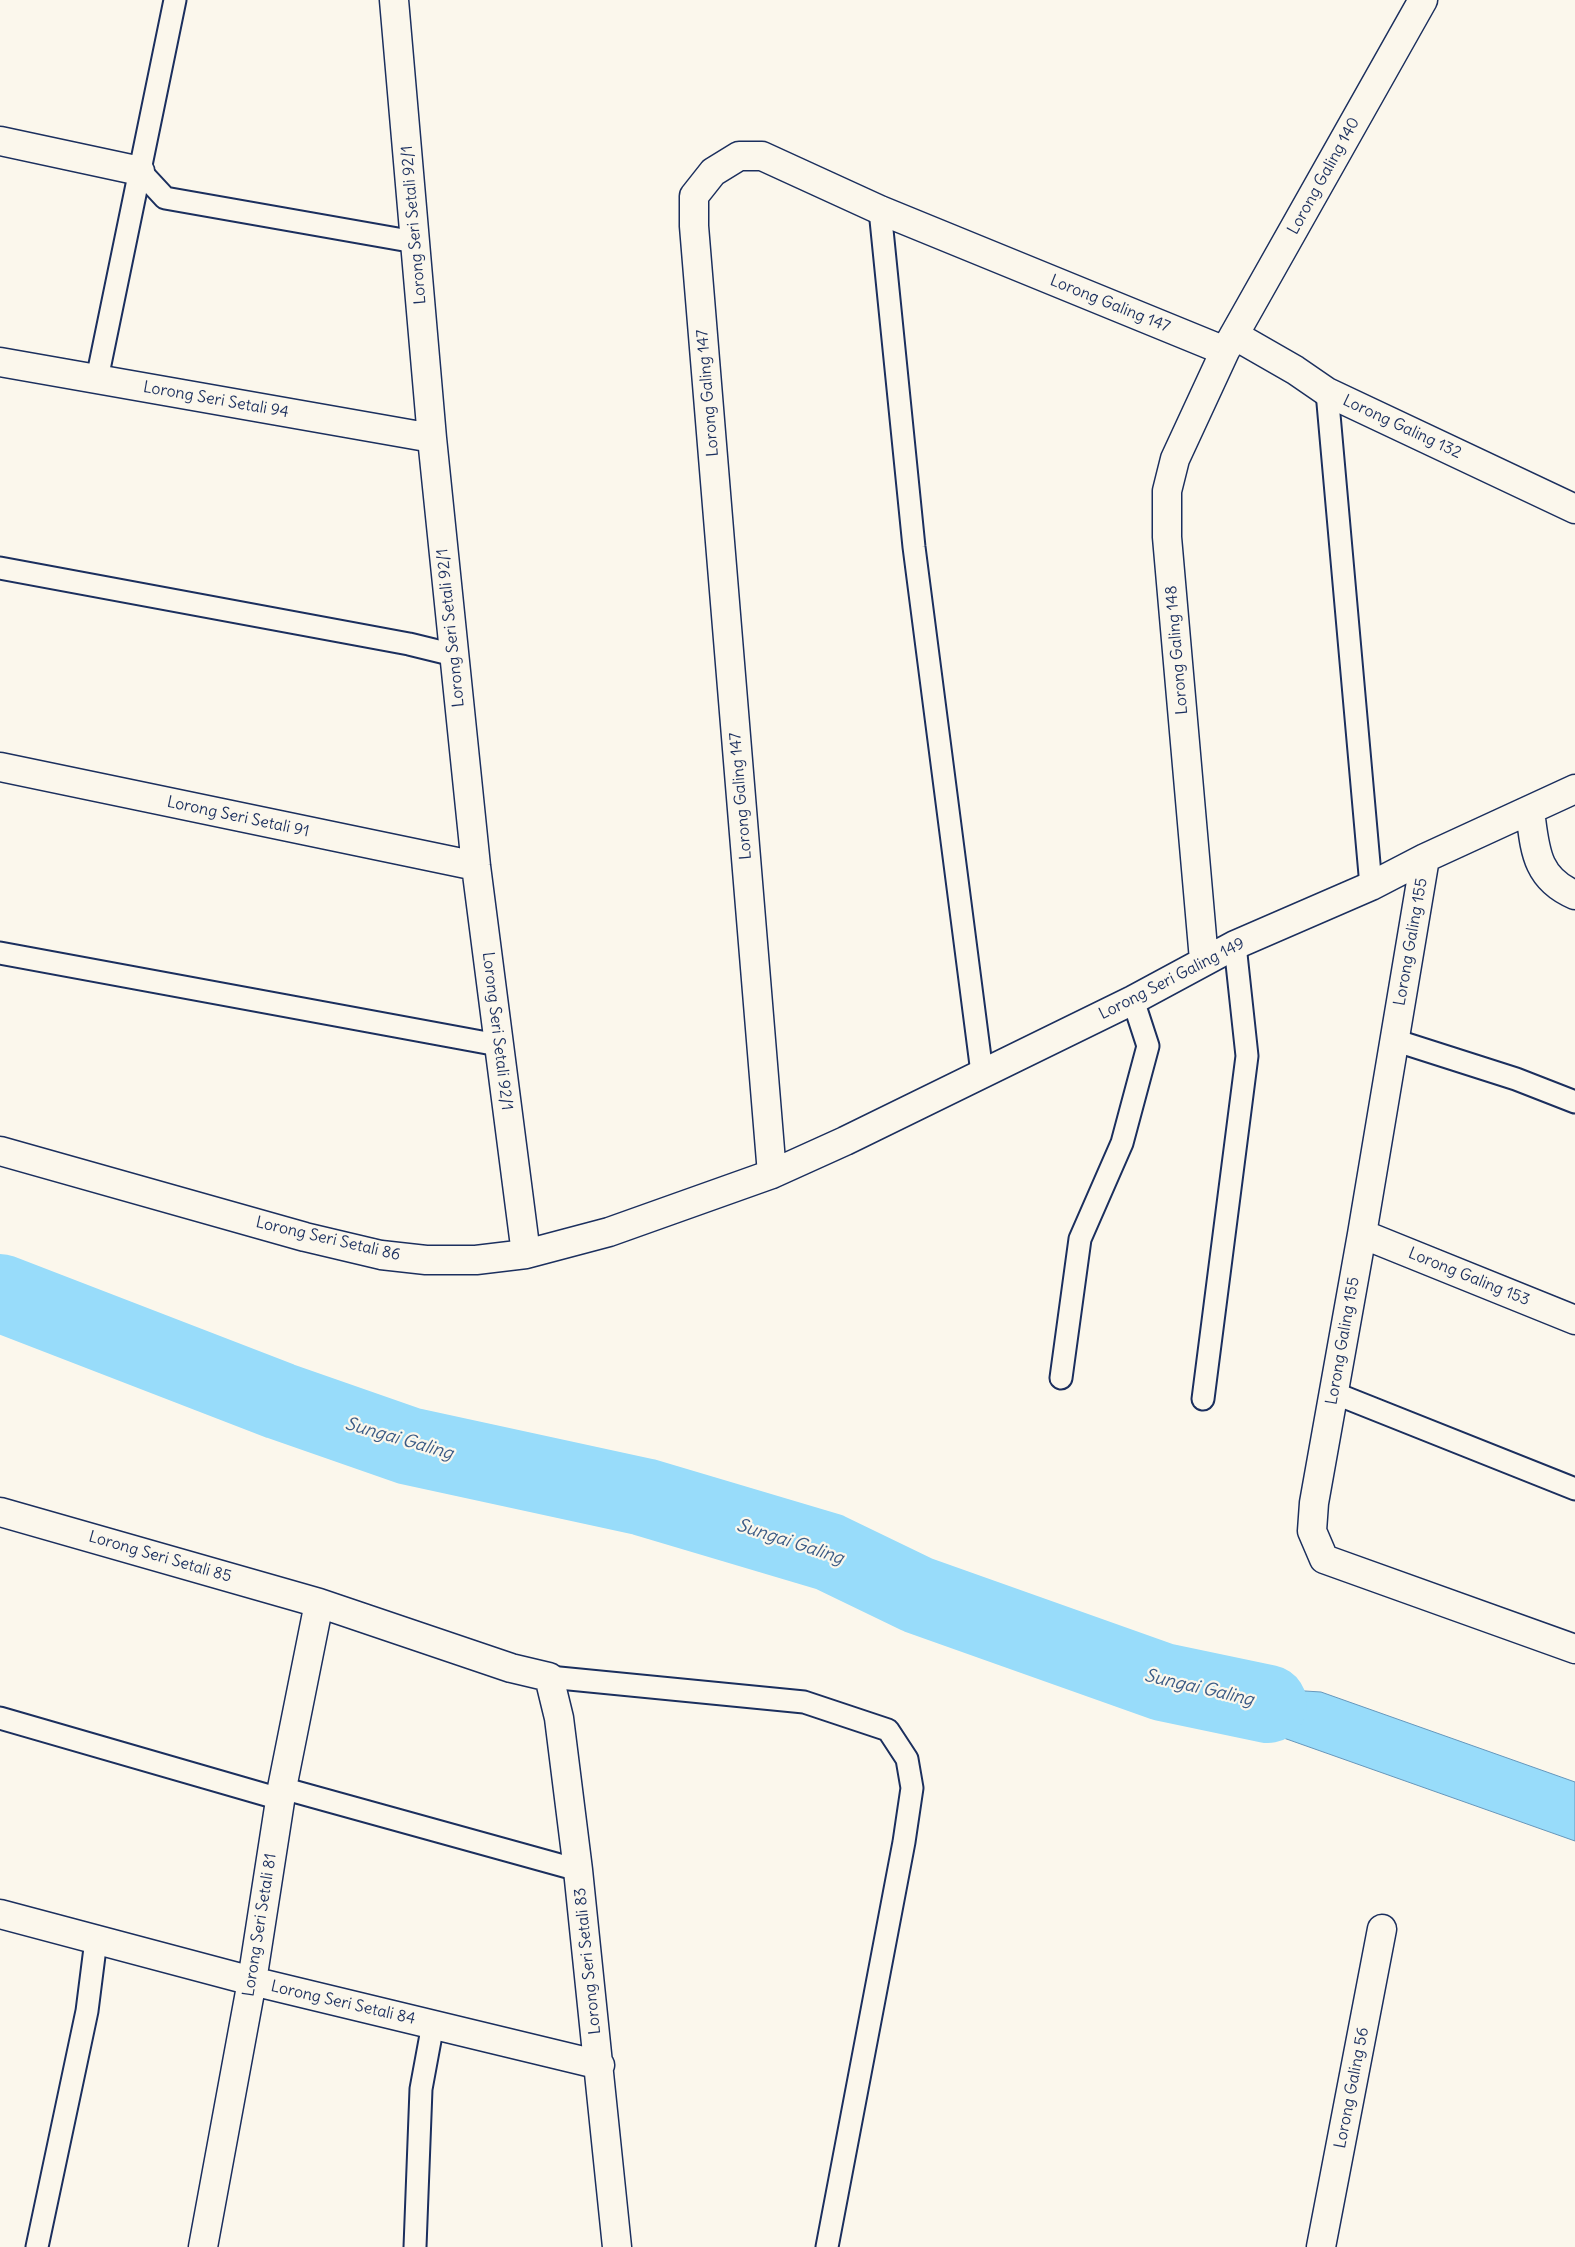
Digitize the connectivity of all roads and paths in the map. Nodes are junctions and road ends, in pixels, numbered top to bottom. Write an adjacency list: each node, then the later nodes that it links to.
1 (175, 0): 5 (lane)
2 (394, 0): 7 (street, Lorong Seri Setali 92/1)
3 (1423, 0): 8 (street, Lorong Galing 140)
4 (0, 141): 5 (street)
5 (140, 171): 7 (lane); 10 (lane)
6 (880, 210): 8 (street, Lorong Galing 147); 29 (lane); 32 (street, Lorong Galing 147)
7 (415, 242): 12 (street, Lorong Seri Setali 92/1)
8 (1230, 343): 11 (street, Lorong Galing 132); 25 (street, Lorong Galing 148)
9 (0, 362): 10 (street, Lorong Seri Setali 94)
10 (97, 379): 12 (street, Lorong Seri Setali 94)
11 (1327, 392): 13 (street, Lorong Galing 132); 21 (lane)
12 (432, 438): 15 (street, Lorong Seri Setali 92/1)
13 (1575, 510)
14 (0, 568): 15 (lane)
15 (454, 655): 20 (street, Lorong Seri Setali 92/1)
16 (0, 767): 20 (street, Lorong Seri Setali 91)
17 (1575, 789): 18 (street, Lorong Seri Galing 149)
18 (1530, 811): 19 (street, Lorong Seri Galing 149); 22 (street)
19 (1425, 858): 21 (street, Lorong Seri Galing 149); 27 (street, Lorong Galing 155)
20 (476, 866): 28 (street, Lorong Seri Setali 92/1)
21 (1371, 886): 23 (street, Lorong Seri Galing 149)
22 (1575, 895)
23 (1235, 945): 25 (street, Lorong Seri Galing 149); 38 (lane)
24 (0, 954): 28 (lane)
25 (1204, 960): 26 (street, Lorong Seri Galing 149)
26 (1133, 1000): 29 (street, Lorong Seri Galing 149); 36 (lane)
27 (1394, 1040): 30 (lane); 33 (street, Lorong Galing 155)
28 (498, 1045): 34 (street, Lorong Seri Setali 92/1)
29 (982, 1074): 32 (street, Lorong Seri Galing 149)
30 (1575, 1102)
31 (0, 1151): 34 (street, Lorong Seri Setali 86)
32 (772, 1174): 34 (street, Lorong Seri Setali 86)
33 (1362, 1234): 35 (street, Lorong Galing 153); 37 (street, Lorong Galing 155)
34 (526, 1254)
35 (1575, 1320)
36 (1061, 1378)
37 (1334, 1393): 39 (lane); 42 (street, Lorong Galing 155)
38 (1203, 1399)
39 (1575, 1489)
40 (0, 1512): 41 (street, Lorong Seri Setali 85)
41 (319, 1603): 43 (street, Lorong Seri Setali 85); 45 (street, Lorong Seri Setali 81)
42 (1575, 1649)
43 (550, 1677): 46 (street, Lorong Seri Setali 83); 57 (lane)
44 (0, 1718): 45 (lane)
45 (281, 1794): 46 (lane); 50 (street, Lorong Seri Setali 81)
46 (578, 1870): 52 (street, Lorong Seri Setali 83)
47 (0, 1914): 49 (street, Lorong Seri Setali 84)
48 (1382, 1929): 58 (street, Lorong Galing 56)
49 (96, 1940): 50 (street, Lorong Seri Setali 84); 53 (lane)
50 (252, 1981): 51 (street, Lorong Seri Setali 84); 54 (street, Lorong Seri Setali 81)
51 (433, 2024): 52 (street, Lorong Seri Setali 84); 55 (lane)
52 (600, 2065): 56 (street, Lorong Seri Setali 83)
53 (38, 2247)
54 (203, 2247)
55 (415, 2247)
56 (617, 2247)
57 (827, 2247)
58 (1321, 2247)

